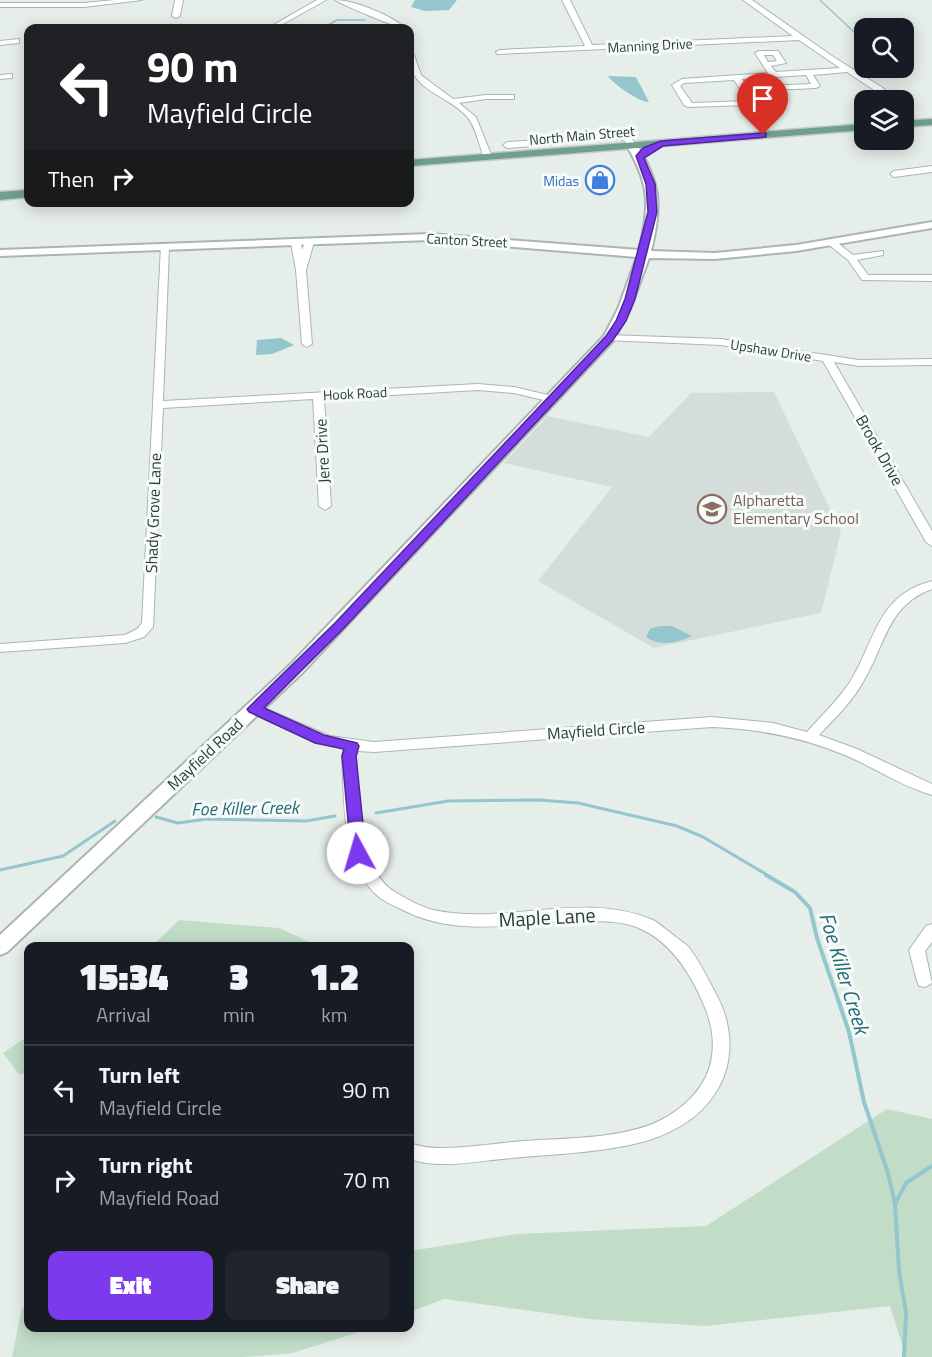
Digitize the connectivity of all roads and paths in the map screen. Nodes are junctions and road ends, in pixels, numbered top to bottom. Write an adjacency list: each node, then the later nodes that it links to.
1 (138, 0): 7 (street)
2 (179, 0): 9 (street)
3 (321, 0): 10 (street)
4 (339, 0): 11 (street)
5 (566, 0): 15 (street)
6 (748, 0): 12 (street)
7 (32, 2): 8 (street)
8 (0, 5)
9 (176, 16)
10 (279, 24)
11 (396, 24)
12 (800, 38): 15 (street, Manning Drive); 18 (street)
13 (16, 41): 14 (street)
14 (0, 43)
15 (590, 48): 16 (street, Manning Drive)
16 (501, 52)
17 (766, 64): 22 (street)
18 (848, 70): 20 (street); 26 (street)
19 (414, 74): 28 (street)
20 (809, 74): 22 (street); 25 (street)
21 (9, 76): 23 (street)
22 (774, 76): 24 (street)
23 (0, 77)
24 (737, 78): 25 (street); 25 (street)
25 (744, 90)
26 (880, 90)
27 (511, 98): 28 (street)
28 (452, 102): 36 (street)
29 (914, 121): 30 (main road)
30 (932, 122)
31 (854, 128): 32 (main road, North Main Street)
32 (661, 143): 34 (main road, North Main Street); 37 (main road)
33 (507, 145): 35 (street)
34 (632, 146): 35 (main road, North Main Street); 37 (street, Mayfield Road)
35 (535, 148): 36 (main road, North Main Street)
36 (488, 157): 38 (main road, North Main Street)
37 (639, 158): 49 (street, Mayfield Road)
38 (414, 164)
39 (932, 169): 40 (street)
40 (894, 174)
41 (24, 194): 42 (main road)
42 (0, 196)
43 (932, 225): 44 (street, Canton Street)
44 (831, 242): 49 (street, Canton Street); 50 (street)
45 (164, 248): 46 (street, Canton Street); 47 (street, Canton Street); 58 (street, Shady Grove Lane)
46 (303, 248): 49 (street, Canton Street); 53 (street)
47 (0, 253)
48 (880, 253): 50 (street)
49 (642, 254): 52 (street, Mayfield Road)
50 (851, 258): 51 (street)
51 (932, 278)
52 (609, 338): 54 (street, Upshaw Drive); 57 (street, Mayfield Road)
53 (307, 344)
54 (827, 359): 55 (street, Upshaw Drive); 60 (street, Brook Drive)
55 (932, 362)
56 (318, 396): 57 (street, Hook Road); 58 (street, Hook Road); 59 (street, Jere Drive)
57 (552, 399): 63 (street, Mayfield Road)
58 (157, 405): 62 (street, Shady Grove Lane)
59 (325, 506)
60 (932, 542)
61 (932, 585): 64 (street)
62 (0, 648)
63 (254, 709): 65 (street, Mayfield Circle); 68 (street, Mayfield Road)
64 (811, 736): 65 (street, Mayfield Circle); 66 (street, Mayfield Circle)
65 (352, 746): 70 (street, Maple Lane)
66 (932, 790)
67 (932, 930): 69 (street)
68 (0, 947)
69 (925, 981)
70 (414, 1153)

